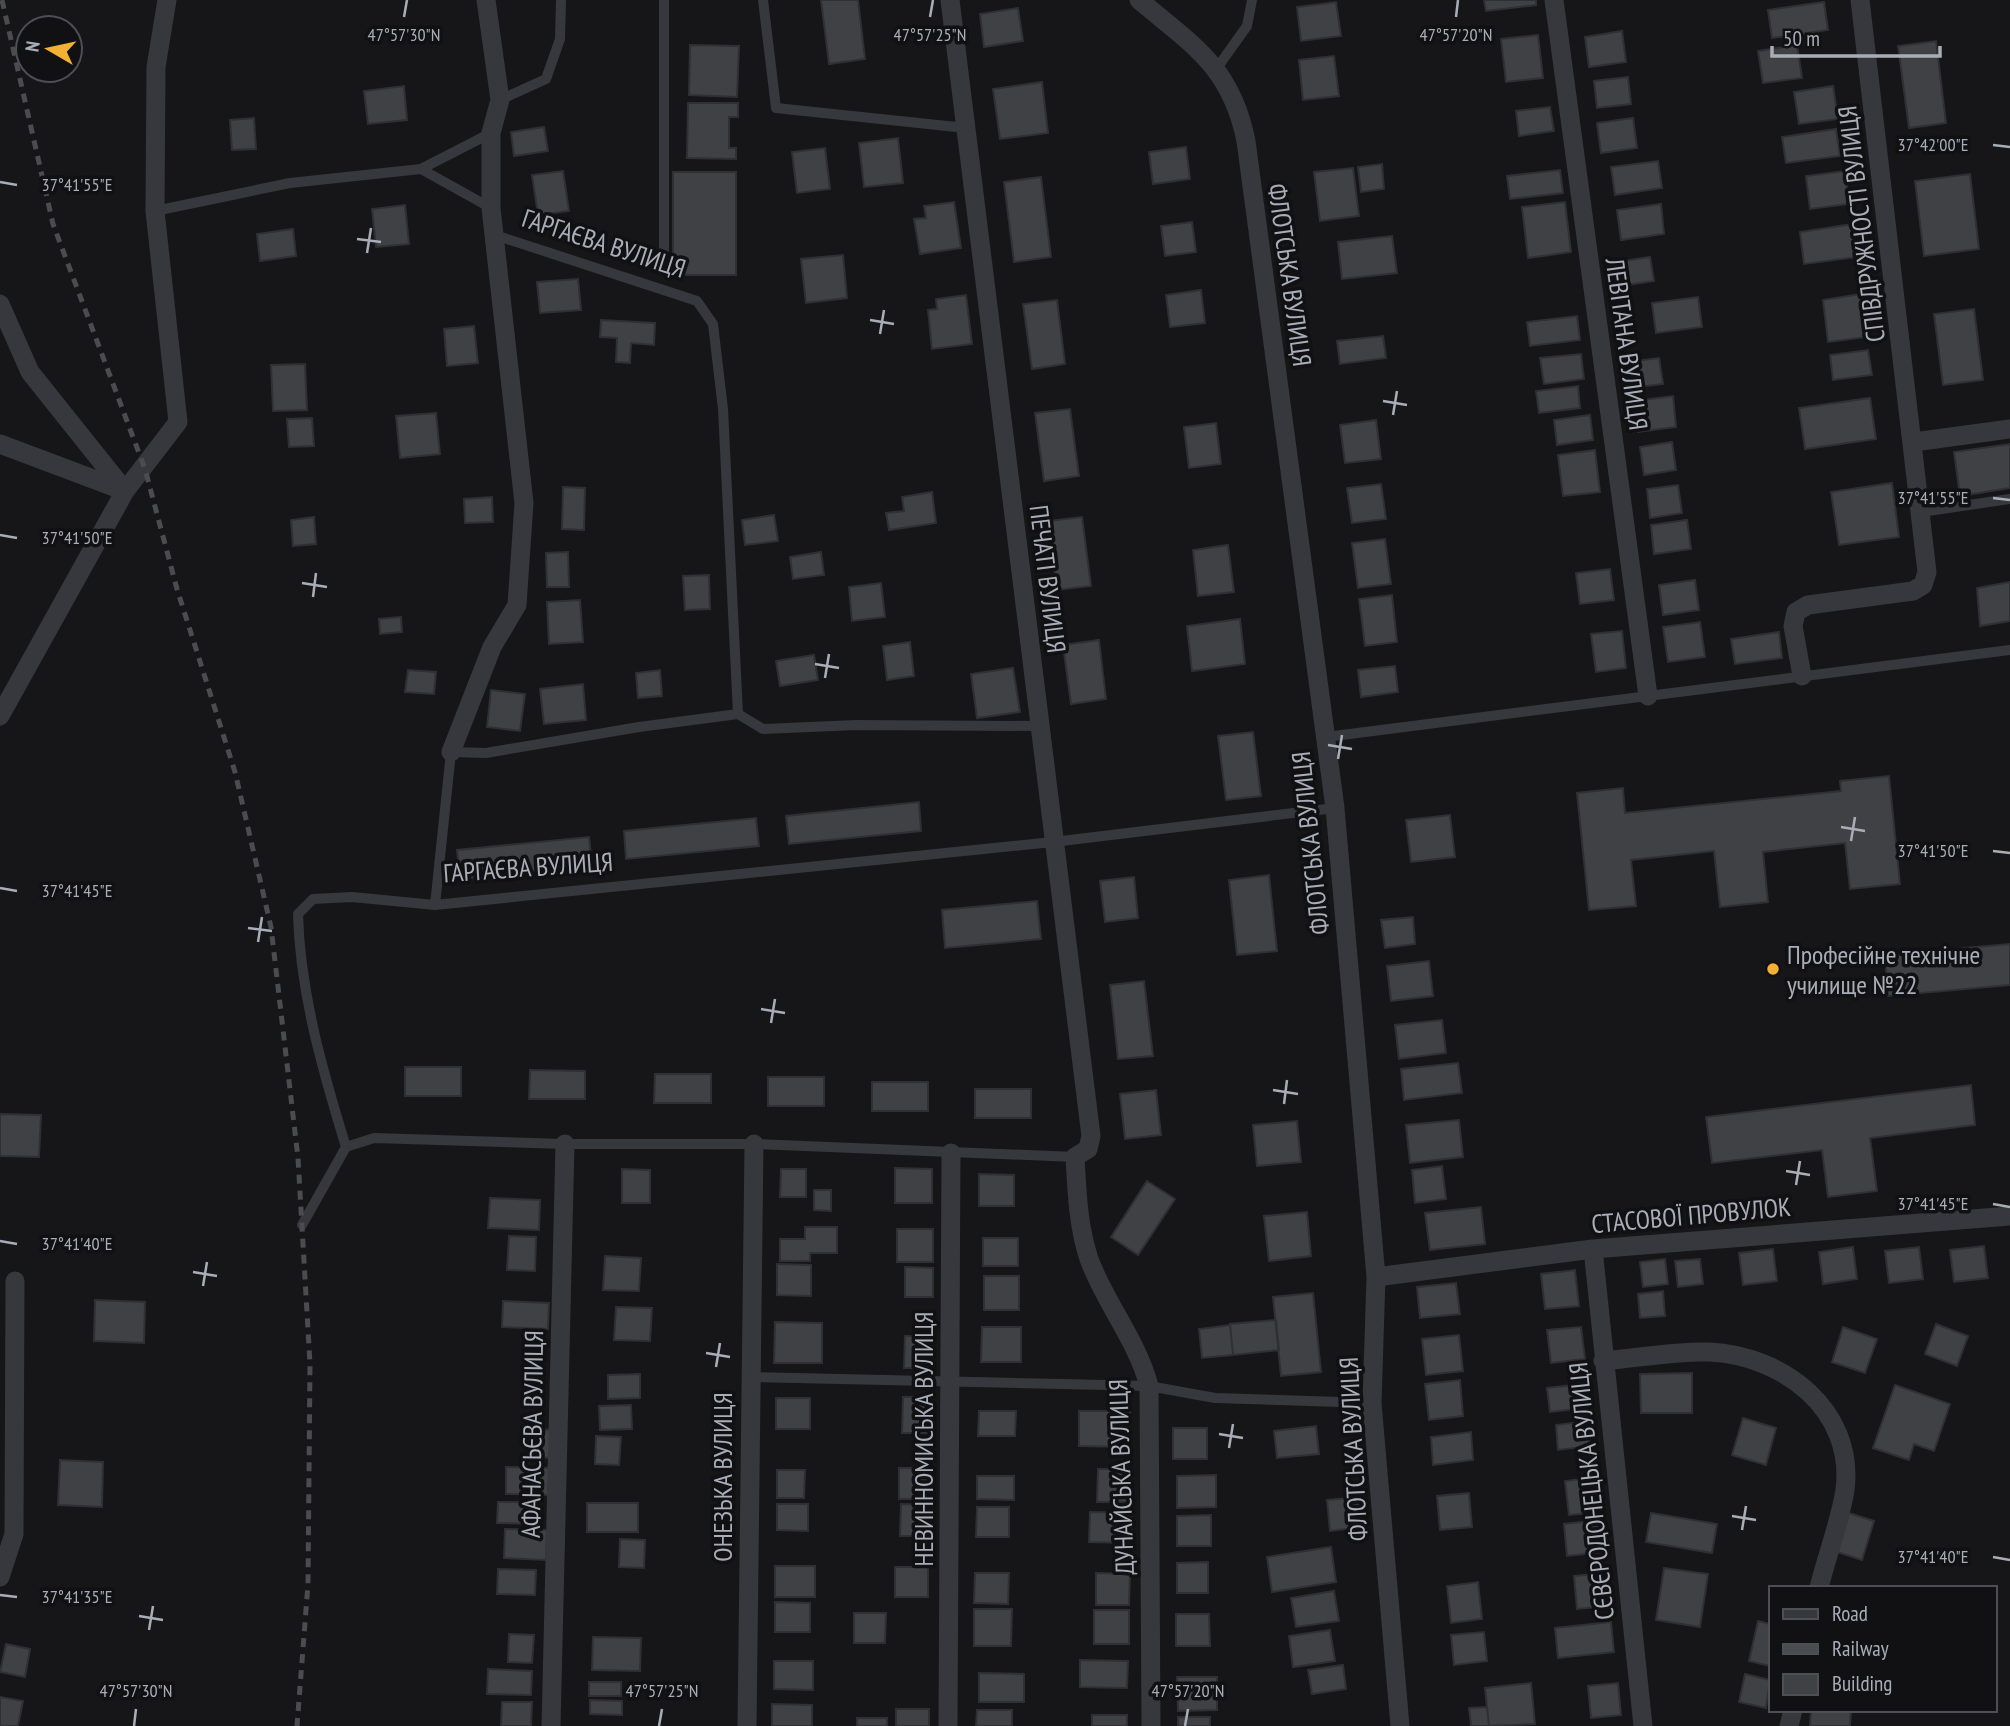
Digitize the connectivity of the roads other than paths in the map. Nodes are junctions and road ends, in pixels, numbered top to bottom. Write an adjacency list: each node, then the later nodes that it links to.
1 (167, 0): 17 (street)
2 (486, 0): 12 (street, ГАРГАЄВА ВУЛИЦЯ)
3 (561, 0): 12 (lane)
4 (664, 0): 19 (lane)
5 (764, 0): 13 (lane)
6 (950, 0): 13 (street, ПЕЧАТІ ВУЛИЦЯ)
7 (1139, 0): 11 (street, ФЛОТСЬКА ВУЛИЦЯ)
8 (1252, 0): 11 (lane)
9 (1554, 0): 29 (street, ЛЕВІТАНА ВУЛИЦЯ)
10 (1860, 0): 22 (street, СПІВДРУЖНОСТІ ВУЛИЦЯ)
11 (1217, 68): 33 (street, ФЛОТСЬКА ВУЛИЦЯ)
12 (500, 100): 14 (street, ГАРГАЄВА ВУЛИЦЯ)
13 (966, 128): 32 (street, ПЕЧАТІ ВУЛИЦЯ)
14 (491, 133): 15 (lane); 16 (street, ГАРГАЄВА ВУЛИЦЯ)
15 (421, 169): 16 (lane); 17 (lane)
16 (491, 208): 18 (street, ГАРГАЄВА ВУЛИЦЯ)
17 (155, 211): 24 (street)
18 (495, 235): 30 (lane, ГАРГАЄВА ВУЛИЦЯ); 34 (street, ГАРГАЄВА ВУЛИЦЯ)
19 (664, 269)
20 (0, 304): 24 (street)
21 (2010, 429): 22 (street)
22 (1914, 442): 26 (street, СПІВДРУЖНОСТІ ВУЛИЦЯ)
23 (0, 443): 24 (street)
24 (125, 491): 31 (street)
25 (2010, 499): 26 (lane)
26 (1921, 512): 28 (street, СПІВДРУЖНОСТІ ВУЛИЦЯ)
27 (2010, 650): 28 (lane)
28 (1802, 676): 29 (lane)
29 (1647, 696): 33 (lane)
30 (738, 714): 32 (lane); 34 (lane)
31 (0, 716)
32 (1040, 726): 36 (street, ПЕЧАТІ ВУЛИЦЯ)
33 (1326, 737): 35 (street, ФЛОТСЬКА ВУЛИЦЯ)
34 (451, 752): 37 (lane, ГАРГАЄВА ВУЛИЦЯ)
35 (1335, 808): 36 (lane, ГАРГАЄВА ВУЛИЦЯ); 46 (street, ФЛОТСЬКА ВУЛИЦЯ)
36 (1053, 842): 37 (lane, ГАРГАЄВА ВУЛИЦЯ); 42 (street, ПЕЧАТІ ВУЛИЦЯ)
37 (435, 905): 40 (lane)
38 (565, 1144): 39 (lane); 40 (lane); 55 (street, АФАНАСЬЄВА ВУЛИЦЯ)
39 (754, 1144): 41 (lane); 49 (street, ОНЕЗЬКА ВУЛИЦЯ)
40 (346, 1147): 44 (lane)
41 (951, 1153): 42 (lane); 50 (street, НЕВИННОМИСЬКА ВУЛИЦЯ)
42 (1075, 1157): 51 (street, ДУНАЙСЬКА ВУЛИЦЯ)
43 (2010, 1216): 45 (street, СТАСОВОЇ ПРОВУЛОК)
44 (302, 1225)
45 (1593, 1249): 46 (street, СТАСОВОЇ ПРОВУЛОК); 48 (street, СЄВЄРОДОНЕЦЬКА ВУЛИЦЯ)
46 (1376, 1277): 52 (street, ФЛОТСЬКА ВУЛИЦЯ)
47 (15, 1281): 53 (street)
48 (1603, 1361): 54 (street); 60 (street, СЄВЄРОДОНЕЦЬКА ВУЛИЦЯ)
49 (749, 1377): 50 (lane); 56 (street, ОНЕЗЬКА ВУЛИЦЯ)
50 (949, 1382): 51 (lane); 57 (street, НЕВИННОМИСЬКА ВУЛИЦЯ)
51 (1149, 1386): 52 (lane); 58 (street, ДУНАЙСЬКА ВУЛИЦЯ)
52 (1372, 1403): 59 (street, ФЛОТСЬКА ВУЛИЦЯ)
53 (0, 1577)
54 (1820, 1586)
55 (551, 1726)
56 (747, 1726)
57 (947, 1726)
58 (1151, 1726)
59 (1400, 1726)
60 (1643, 1726)

